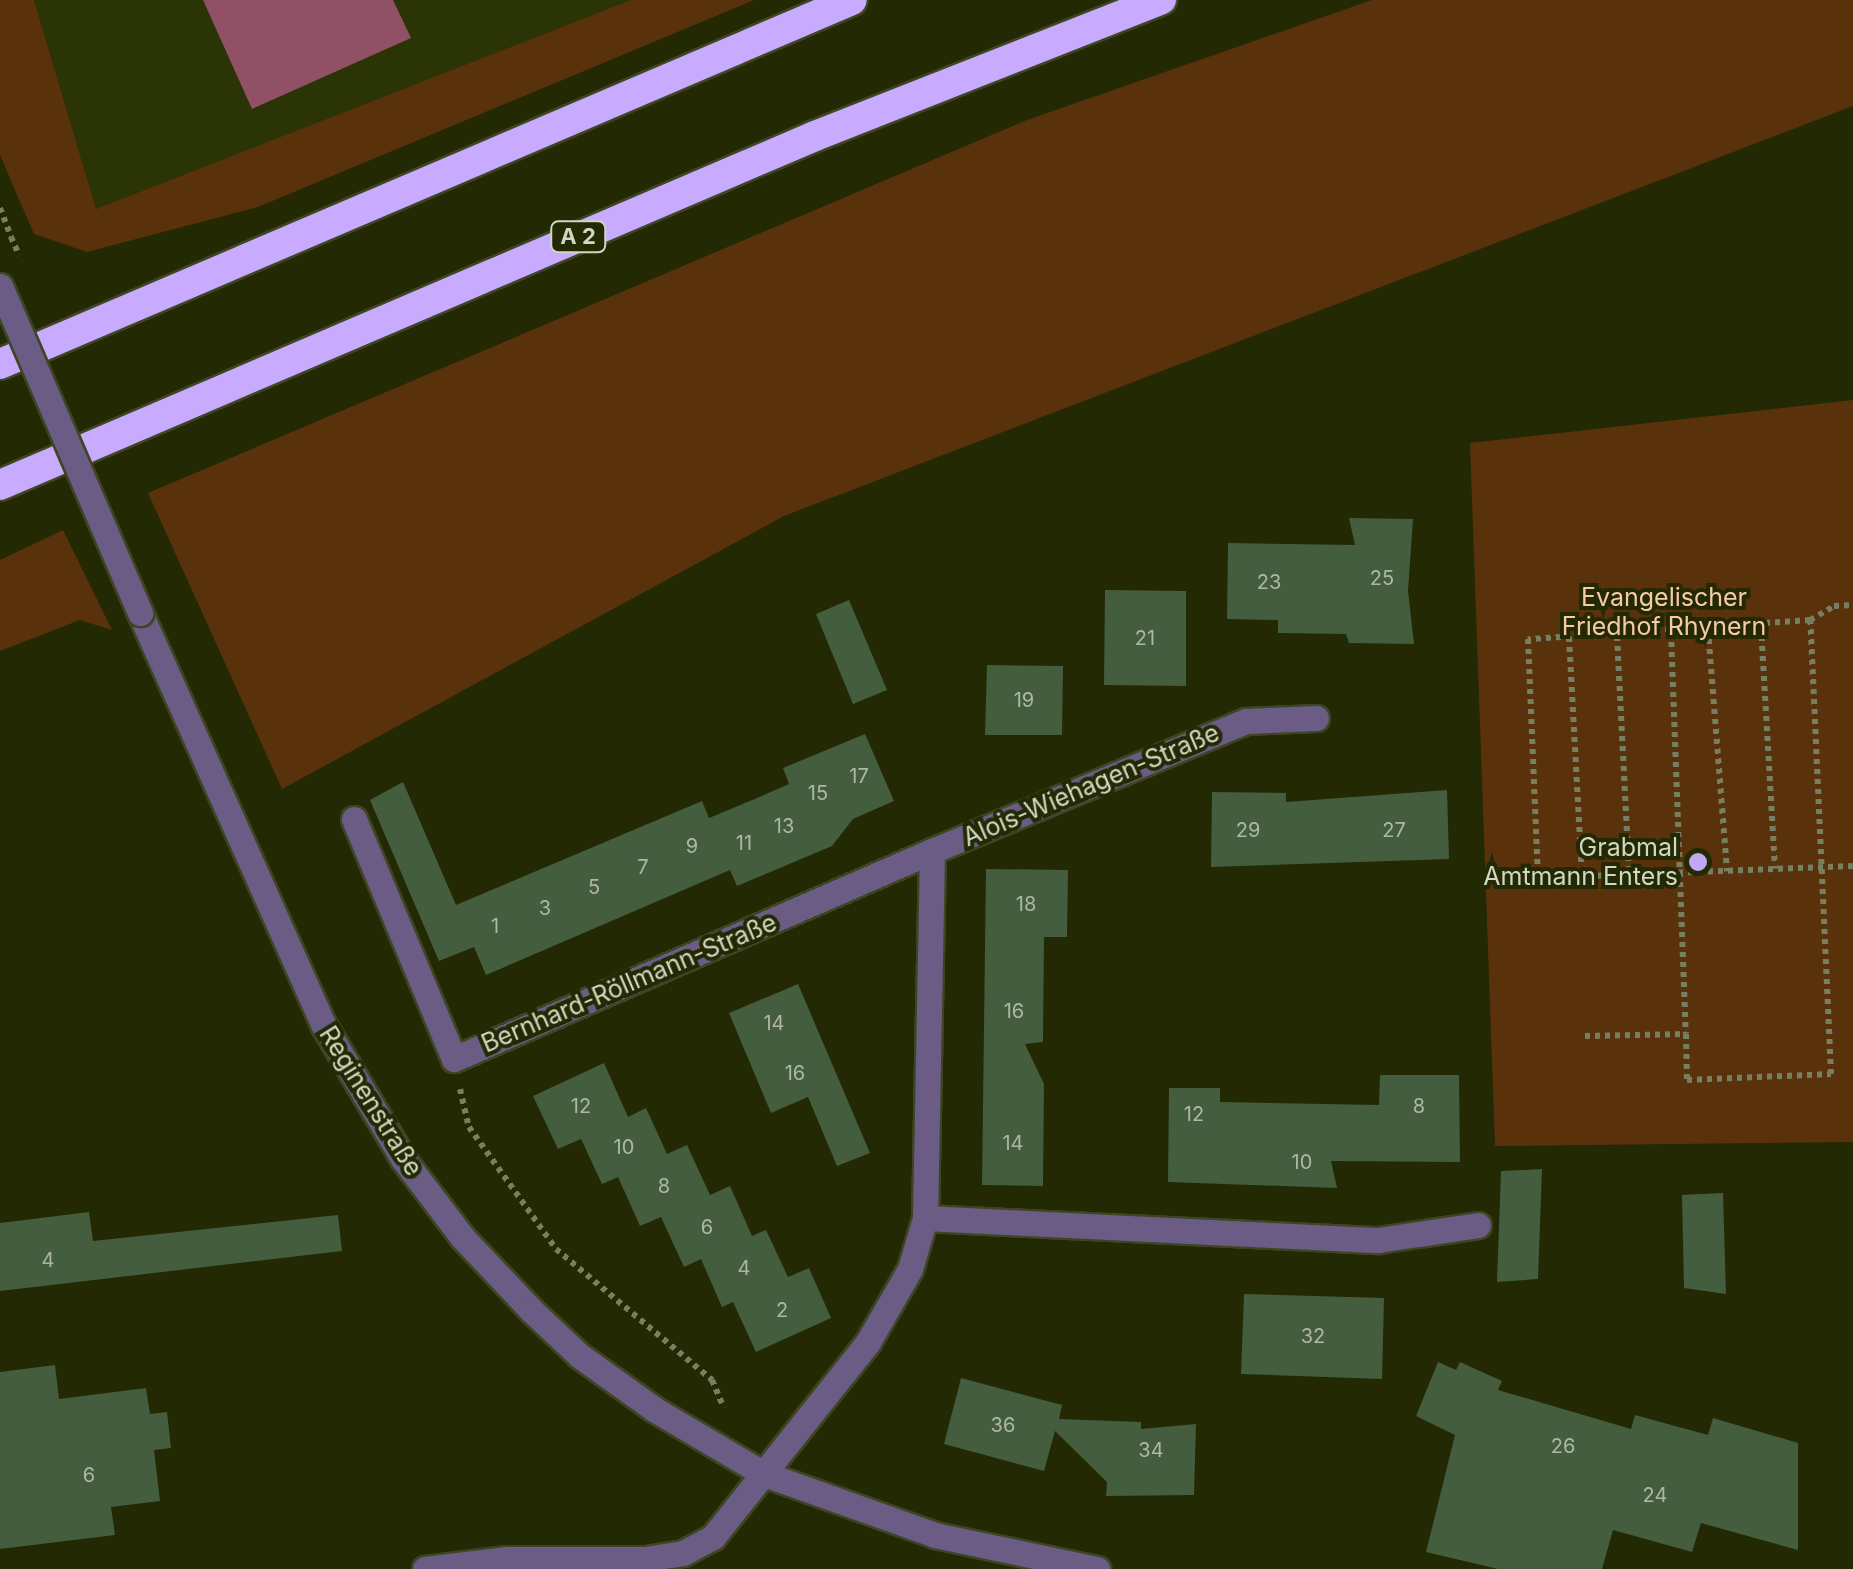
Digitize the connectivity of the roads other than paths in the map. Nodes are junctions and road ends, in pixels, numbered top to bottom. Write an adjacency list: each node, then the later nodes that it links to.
1 (852, 0): 4 (highway)
2 (1161, 0): 5 (highway, A 2)
3 (0, 286): 11 (street, Reginenstraße, bridge)
4 (0, 364)
5 (0, 485)
6 (1316, 718): 8 (street, Alois-Wiehagen-Straße)
7 (354, 819): 8 (street, Bernhard-Röllmann-Straße)
8 (932, 852): 9 (street, Alois-Wiehagen-Straße)
9 (924, 1218): 10 (street); 11 (street, Alois-Wiehagen-Straße)
10 (1478, 1224)
11 (764, 1474): 12 (street, Alois-Wiehagen-Straße); 13 (street, Reginenstraße)
12 (424, 1569)
13 (1096, 1569)

